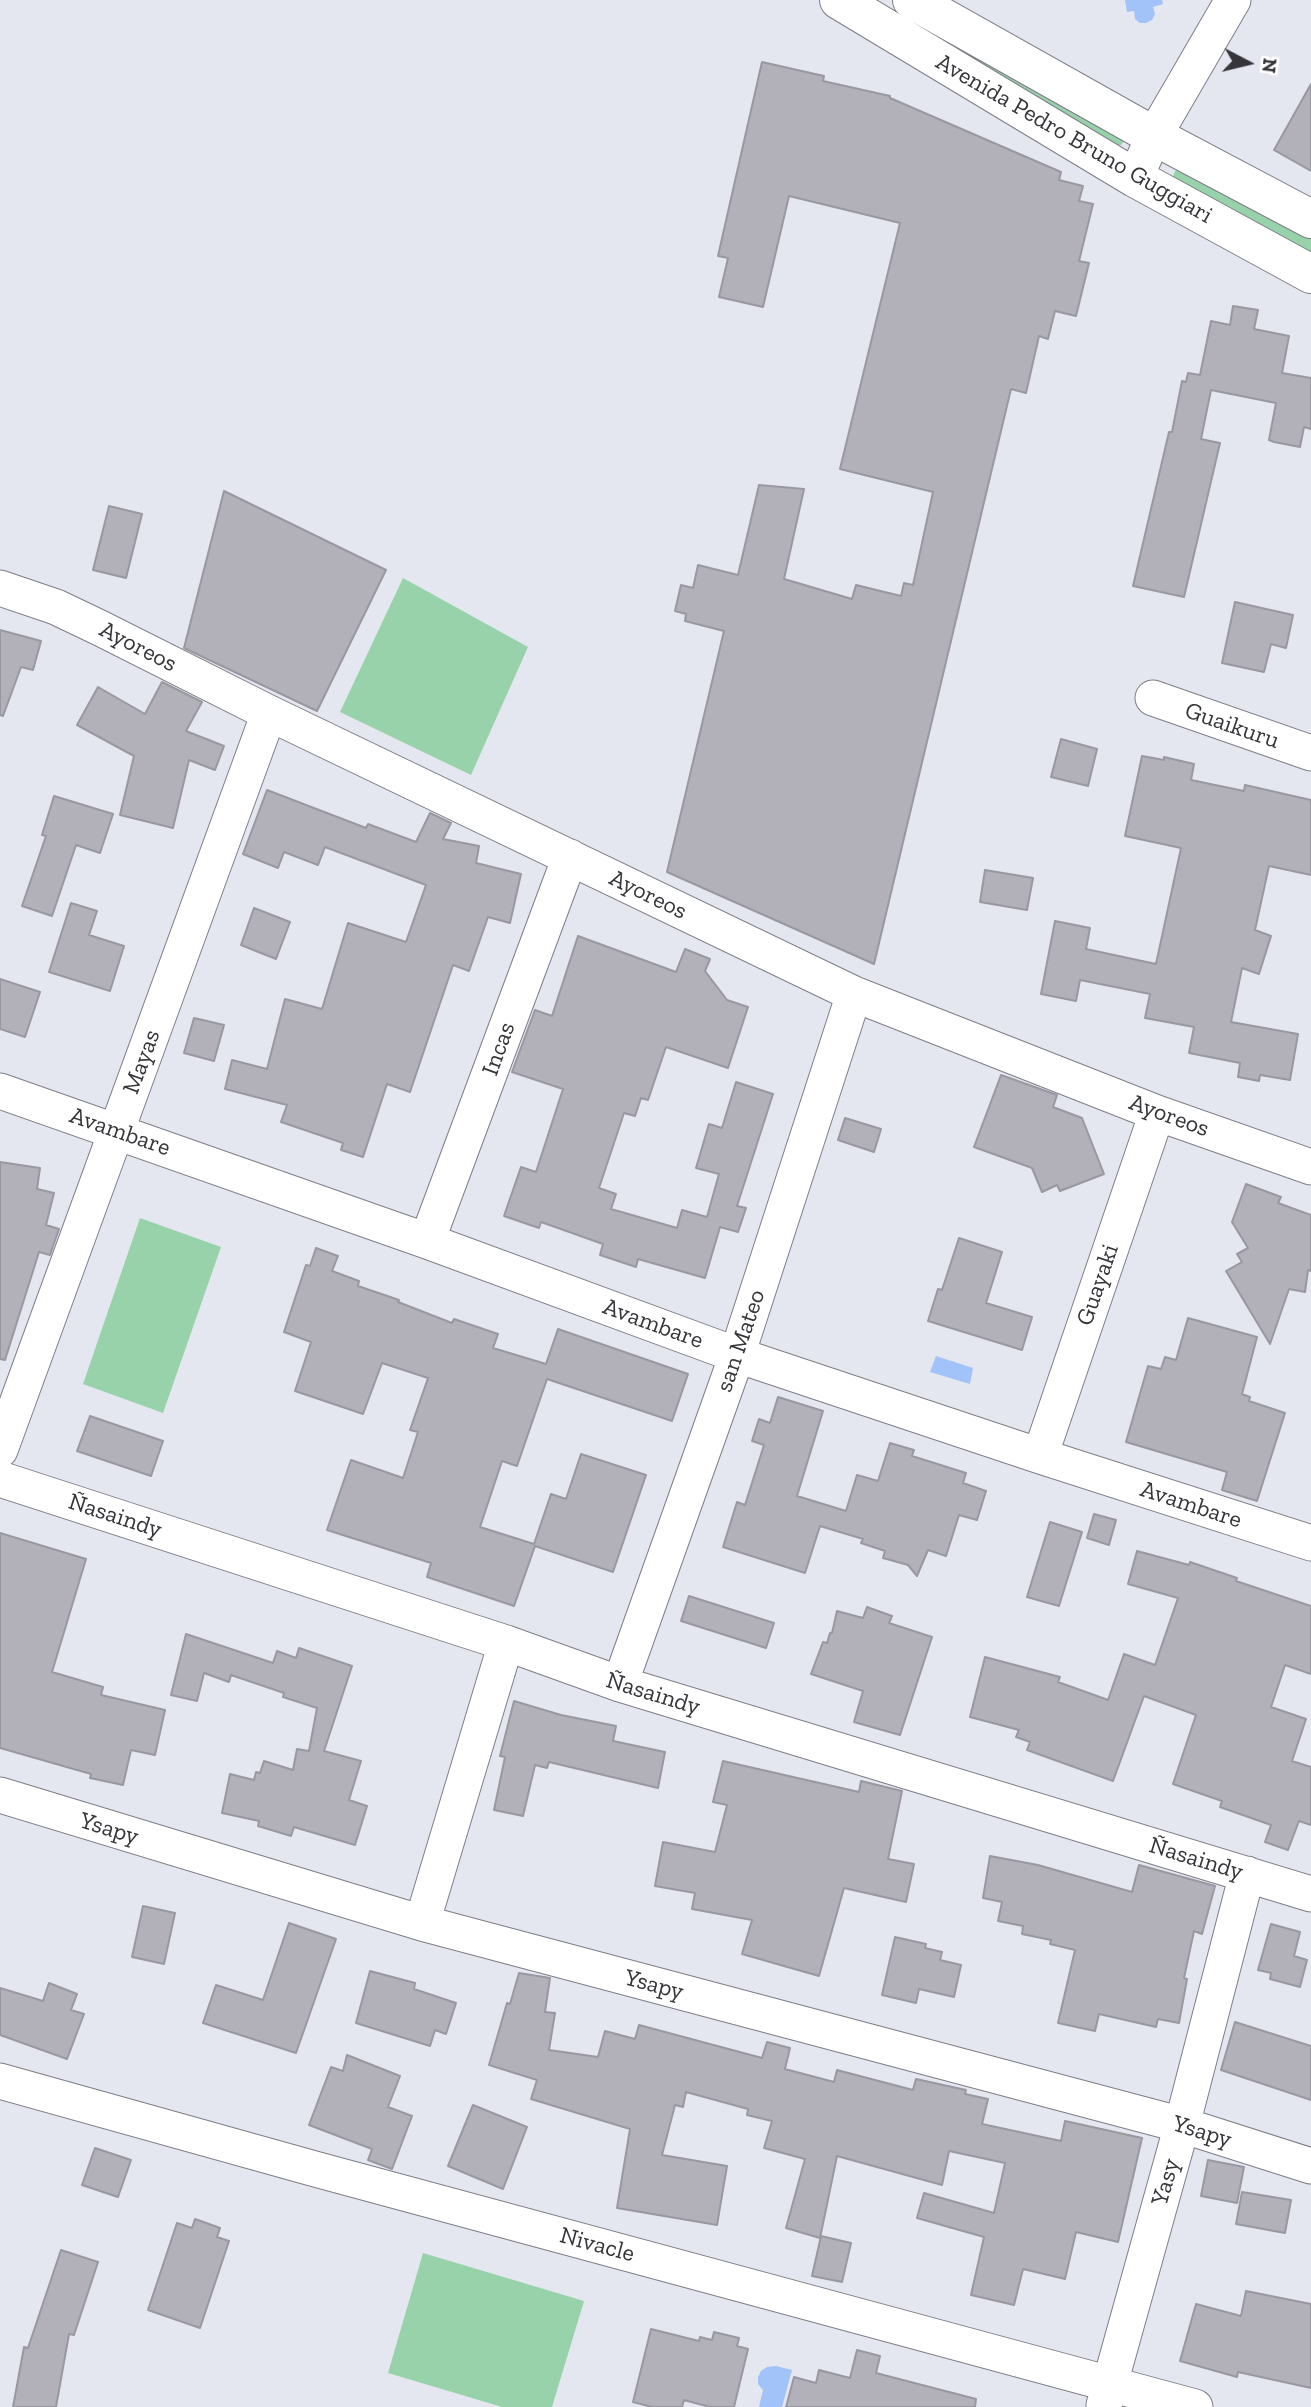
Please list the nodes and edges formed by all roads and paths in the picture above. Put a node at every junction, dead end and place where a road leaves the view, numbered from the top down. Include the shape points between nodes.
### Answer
1 (839, 0) edge
2 (912, 0) edge
3 (1233, 0) edge
4 (1154, 136) junction
5 (1135, 178) junction
6 (1311, 219) edge
7 (1311, 274) edge
8 (0, 588) edge
9 (1153, 698) dead end
10 (269, 713) junction
11 (1311, 753) edge
12 (570, 857) junction
13 (854, 994) junction
14 (0, 1091) edge
15 (1157, 1113) junction
16 (117, 1131) junction
17 (1311, 1167) edge
18 (427, 1241) junction
19 (737, 1355) junction
20 (0, 1450) edge
21 (1040, 1456) junction
22 (0, 1479) edge
23 (1311, 1543) edge
24 (506, 1643) junction
25 (620, 1684) junction
26 (0, 1795) edge
27 (1247, 1874) junction
28 (1311, 1894) edge
29 (422, 1923) junction
30 (0, 2081) edge
31 (1182, 2125) junction
32 (1311, 2166) edge
33 (1106, 2396) edge
34 (1195, 2407) edge

1 - 5 main road, Avenida Pedro Bruno Guggiari
2 - 4 main road, Avenida Pedro Bruno Guggiari
3 - 4 street
4 - 5 street
4 - 6 main road, Avenida Pedro Bruno Guggiari
5 - 7 main road, Avenida Pedro Bruno Guggiari
8 - 10 street, Ayoreos via 57,607
9 - 11 street, Guaikuru
10 - 12 street, Ayoreos
10 - 16 street, Mayas
12 - 13 street, Ayoreos
12 - 18 street, Incas
13 - 15 street, Ayoreos
13 - 19 street, san Mateo
14 - 16 street, Avambare
15 - 17 street, Ayoreos
15 - 21 street, Guayaki
16 - 18 street, Avambare
16 - 20 street, Mayas
18 - 19 street, Avambare
19 - 21 street, Avambare
19 - 25 street, san Mateo
21 - 23 street, Avambare
22 - 24 street, Ñasaindy
24 - 25 street, Ñasaindy
24 - 29 street
25 - 27 street, Ñasaindy
26 - 29 street, Ysapy
27 - 28 street, Ñasaindy
27 - 31 street, Yasy
29 - 31 street, Ysapy
30 - 33 street, Nivacle
31 - 32 street, Ysapy
31 - 33 street, Yasy
33 - 34 street, Nivacle

